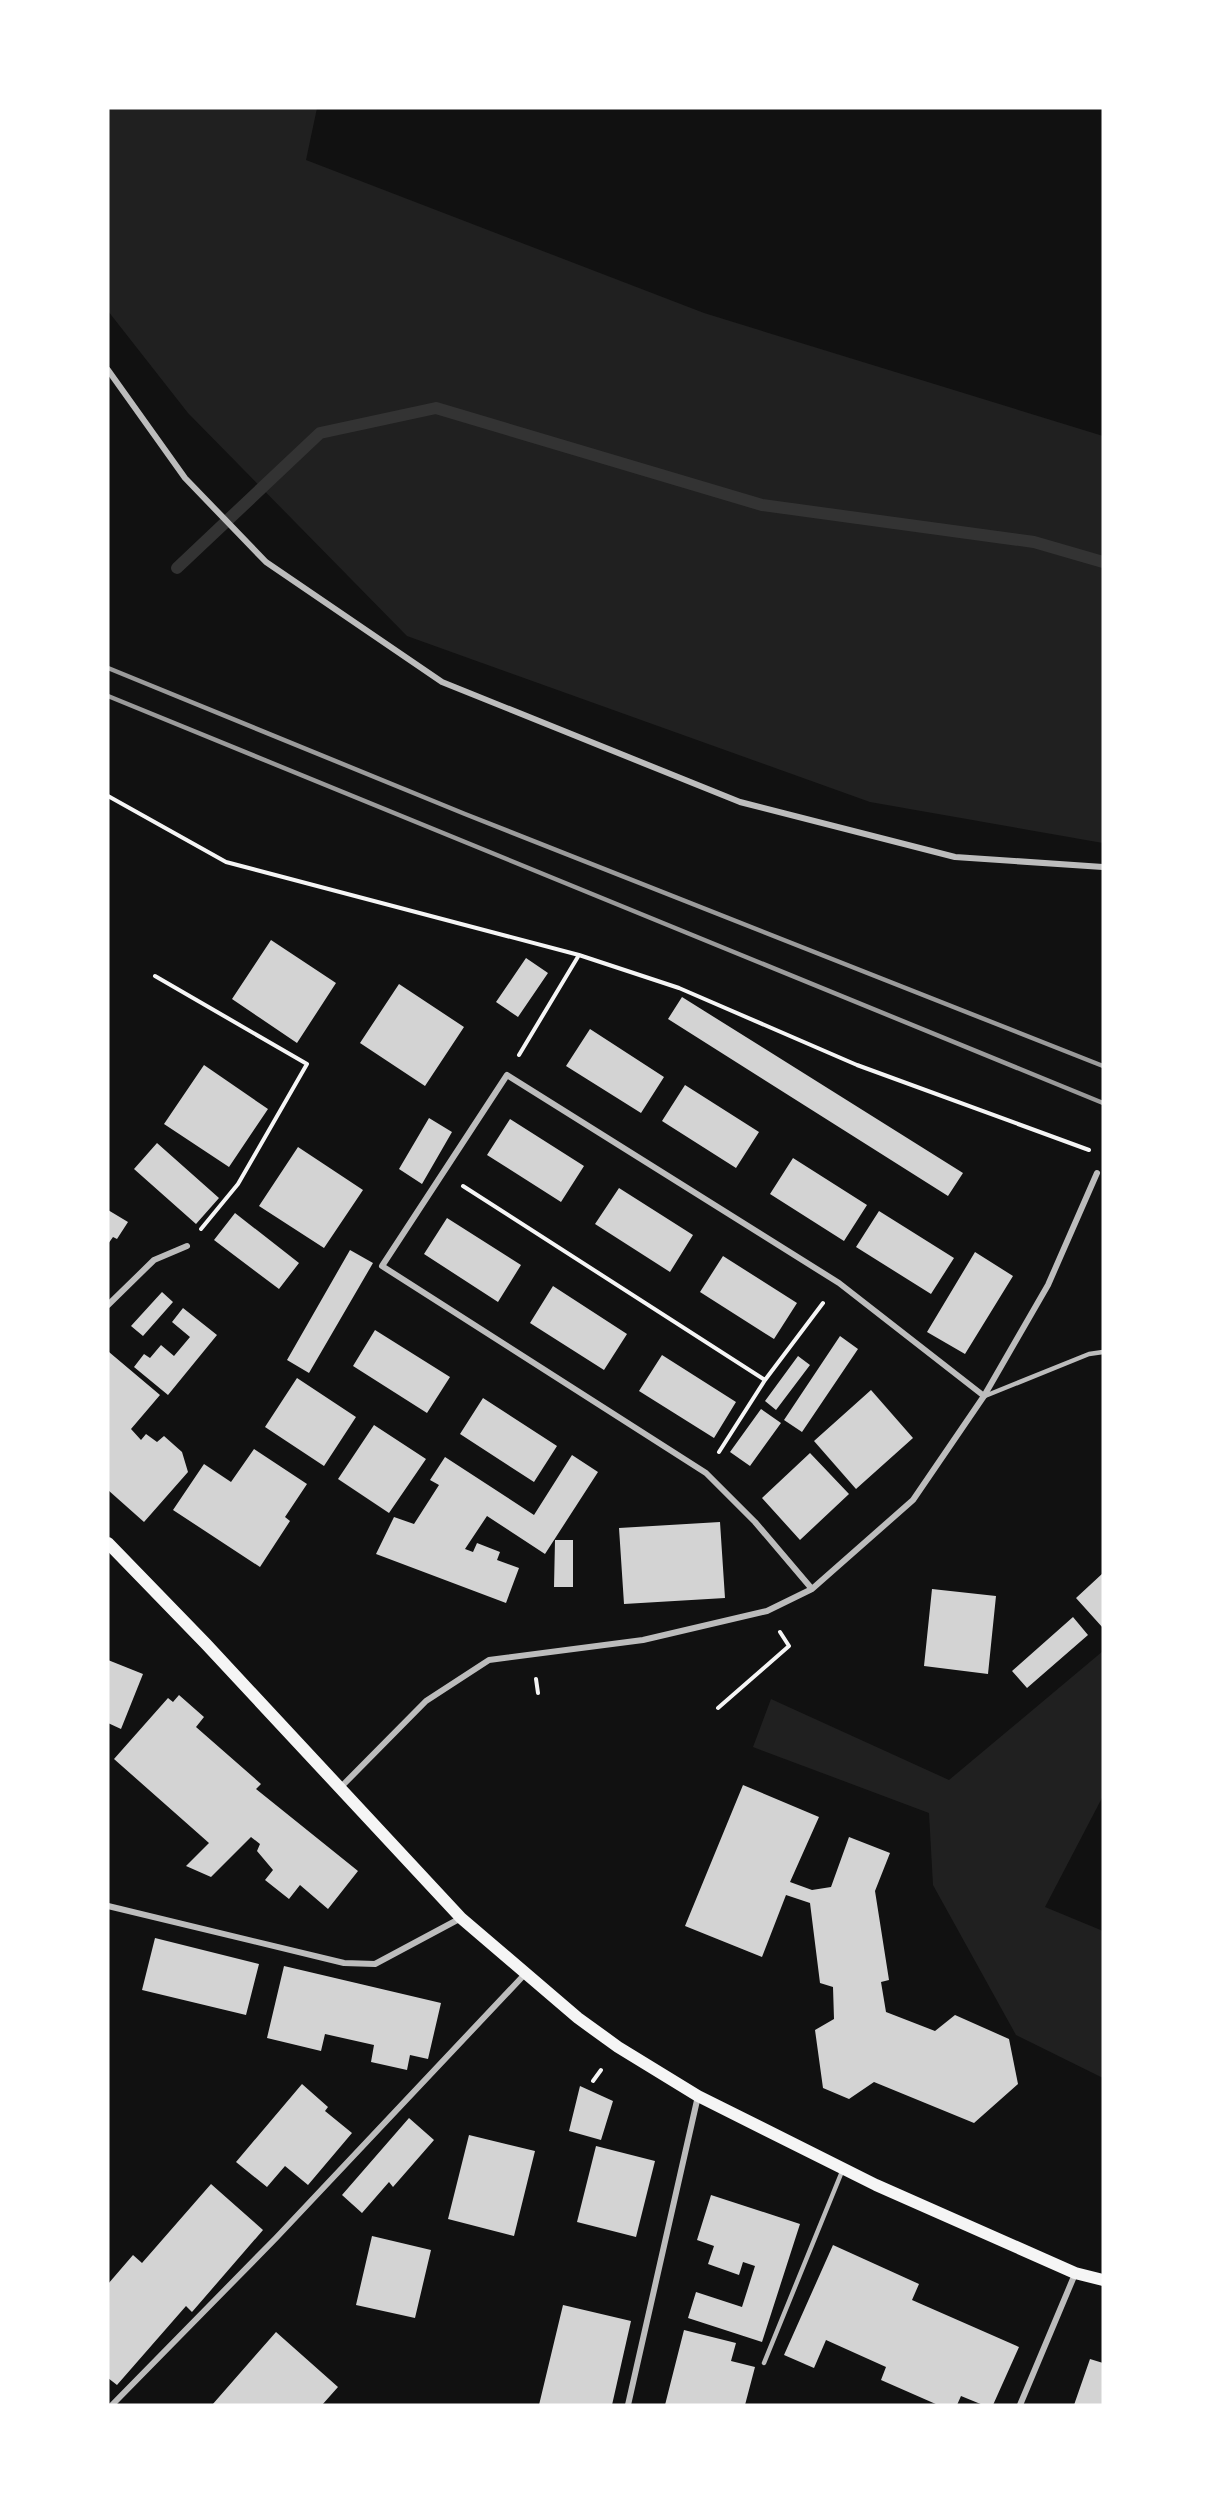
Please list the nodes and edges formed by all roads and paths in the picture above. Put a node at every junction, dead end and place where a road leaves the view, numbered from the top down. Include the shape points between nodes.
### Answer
1 (109, 374) edge
2 (108, 796) edge
3 (1103, 867) edge
4 (579, 956) junction
5 (155, 976) dead end
6 (507, 1075) junction
7 (1093, 1151) dead end
8 (444, 1173) junction
9 (1097, 1173) dead end
10 (188, 1246) joint
11 (839, 1283) junction
12 (108, 1305) edge
13 (1103, 1352) edge
14 (765, 1380) junction
15 (984, 1396) junction
16 (706, 1473) junction
17 (108, 1544) edge
18 (812, 1588) junction
19 (767, 1611) junction
20 (718, 1708) dead end
21 (339, 1789) junction
22 (108, 1906) edge
23 (461, 1918) junction
24 (525, 1974) junction
25 (698, 2096) junction
26 (843, 2169) junction
27 (1075, 2273) junction
28 (1103, 2280) edge
29 (764, 2363) dead end
30 (112, 2405) edge
31 (628, 2405) edge
32 (1020, 2405) edge

1 - 3 street via 184,478 266,562 442,682 740,802 955,857
2 - 4 path via 226,862
4 - 6 path
4 - 7 path via 679,988 857,1065
5 - 10 path via 307,1064 238,1184
6 - 8 street
6 - 11 street
8 - 14 path
8 - 16 street via 382,1266
9 - 15 street via 1048,1285
10 - 12 street via 154,1260
11 - 14 path
11 - 15 street
13 - 15 lane
14 - 16 path
15 - 18 street via 913,1500
16 - 18 street
17 - 21 main road
18 - 19 street
19 - 20 path via 789,1646
19 - 21 street via 643,1640 489,1660 426,1701
21 - 23 main road
22 - 23 street via 344,1963 375,1964
23 - 24 main road
24 - 25 main road via 618,2047
24 - 30 street
25 - 26 main road
25 - 31 street
26 - 27 main road
26 - 29 lane
27 - 28 main road
27 - 32 street

